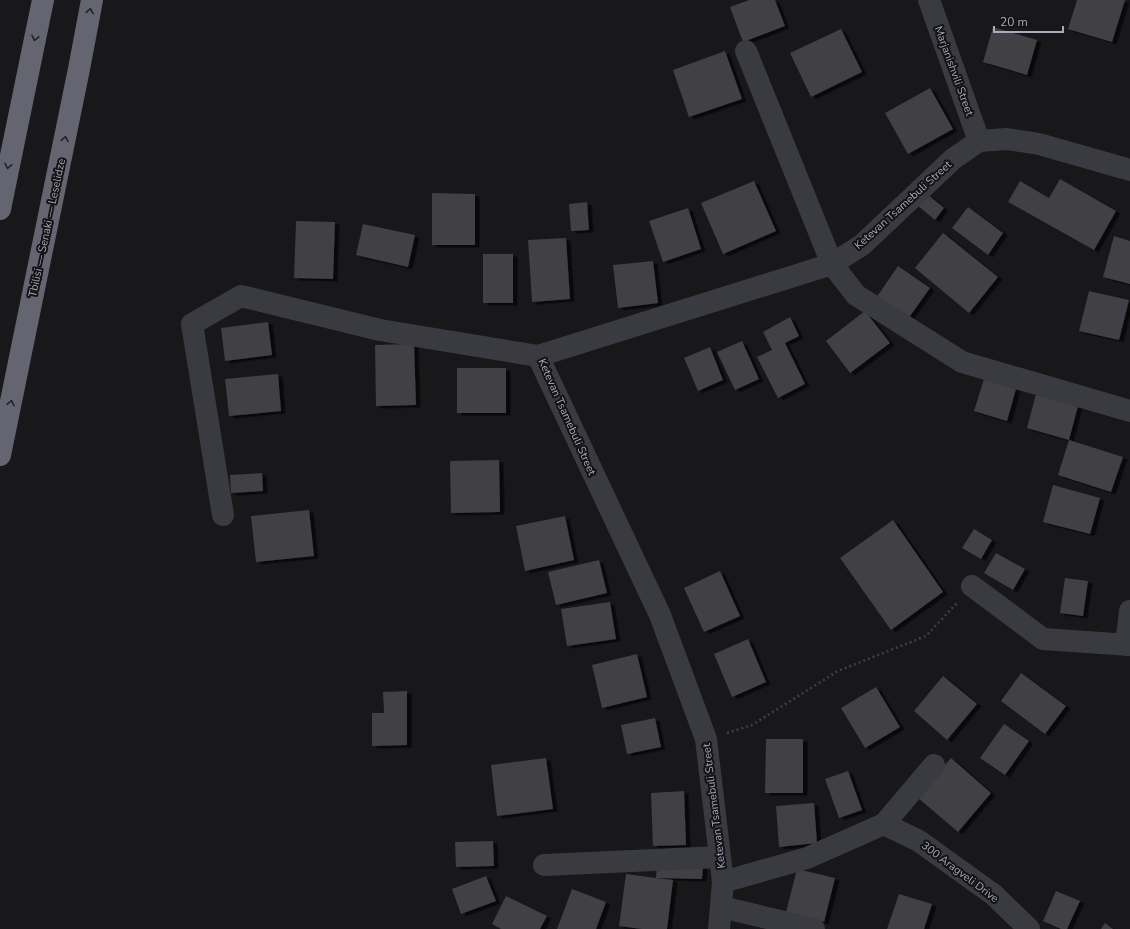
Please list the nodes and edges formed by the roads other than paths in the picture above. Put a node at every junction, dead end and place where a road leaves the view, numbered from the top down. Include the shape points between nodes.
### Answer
1 (43, 0) edge
2 (92, 0) edge
3 (929, 0) edge
4 (746, 51) dead end
5 (979, 141) junction
6 (1130, 170) edge
7 (0, 208) edge
8 (832, 264) junction
9 (538, 356) junction
10 (1130, 411) edge
11 (0, 455) edge
12 (223, 515) dead end
13 (972, 586) road end
14 (1130, 611) edge
15 (1128, 645) edge
16 (934, 765) dead end
17 (884, 824) junction
18 (720, 857) junction
19 (544, 865) dead end
20 (723, 882) junction
21 (721, 907) junction
22 (719, 929) edge
23 (814, 929) edge
24 (1029, 929) edge

1 -> 7 highway
11 -> 2 highway, Tbilisi — Senaki — Leselidze
3 - 5 street, Marjanishvili Street
4 - 8 street
5 - 6 street via 1007,139 1039,144
5 - 8 street, Ketevan Tsamebuli Street via 953,159 862,245
8 - 9 street, Ketevan Tsamebuli Street
8 - 10 street via 856,295 962,362
9 - 12 street via 380,330 241,296 192,324
9 - 18 street, Ketevan Tsamebuli Street via 660,615 706,739
13 - 15 street via 1043,639
14 - 15 street
16 - 17 street
17 - 20 street via 807,858
17 - 24 street, 300 Aragveli Drive via 919,841 994,895
18 - 19 street
18 - 20 street, Ketevan Tsamebuli Street
20 - 21 street, Ketevan Tsamebuli Street
21 - 22 street, Ketevan Tsamebuli Street
21 - 23 street

